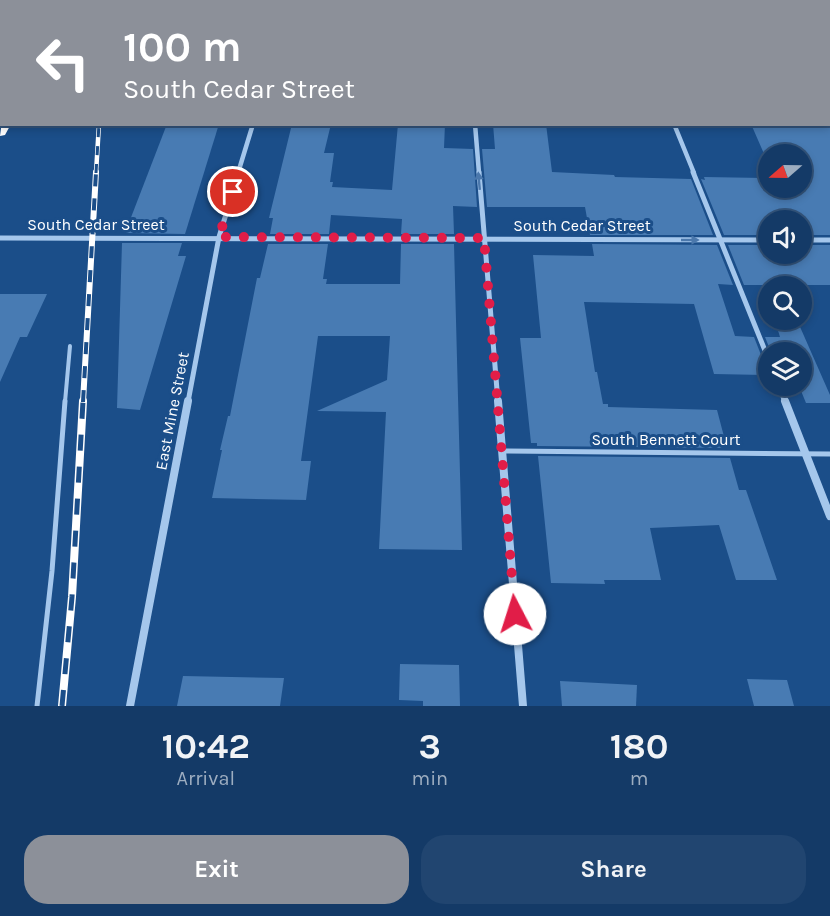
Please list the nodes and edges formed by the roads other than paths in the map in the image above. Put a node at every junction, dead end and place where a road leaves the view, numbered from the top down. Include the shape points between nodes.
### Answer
1 (252, 126) edge
2 (475, 126) edge
3 (675, 126) edge
4 (219, 237) junction
5 (0, 238) edge
6 (484, 238) junction
7 (722, 240) junction
8 (758, 240) edge
9 (812, 240) edge
10 (830, 240) edge
11 (762, 342) edge
12 (69, 346) dead end
13 (783, 396) edge
14 (502, 452) junction
15 (806, 453) junction
16 (830, 454) edge
17 (830, 516) edge
18 (37, 706) edge
19 (130, 706) edge
20 (523, 706) edge

1 - 4 street, East Mine Street
6 -> 2 street
3 - 7 street
4 - 5 street, South Cedar Street
4 - 6 street, South Cedar Street
4 - 19 street, East Mine Street
6 -> 7 street, South Cedar Street
6 - 14 street
7 - 8 street, South Cedar Street
7 - 11 street
9 - 10 street
12 - 18 lane via 49,622
13 - 15 street
14 - 15 lane, South Bennett Court
14 - 20 street
15 - 16 lane, South Bennett Court
15 - 17 street

